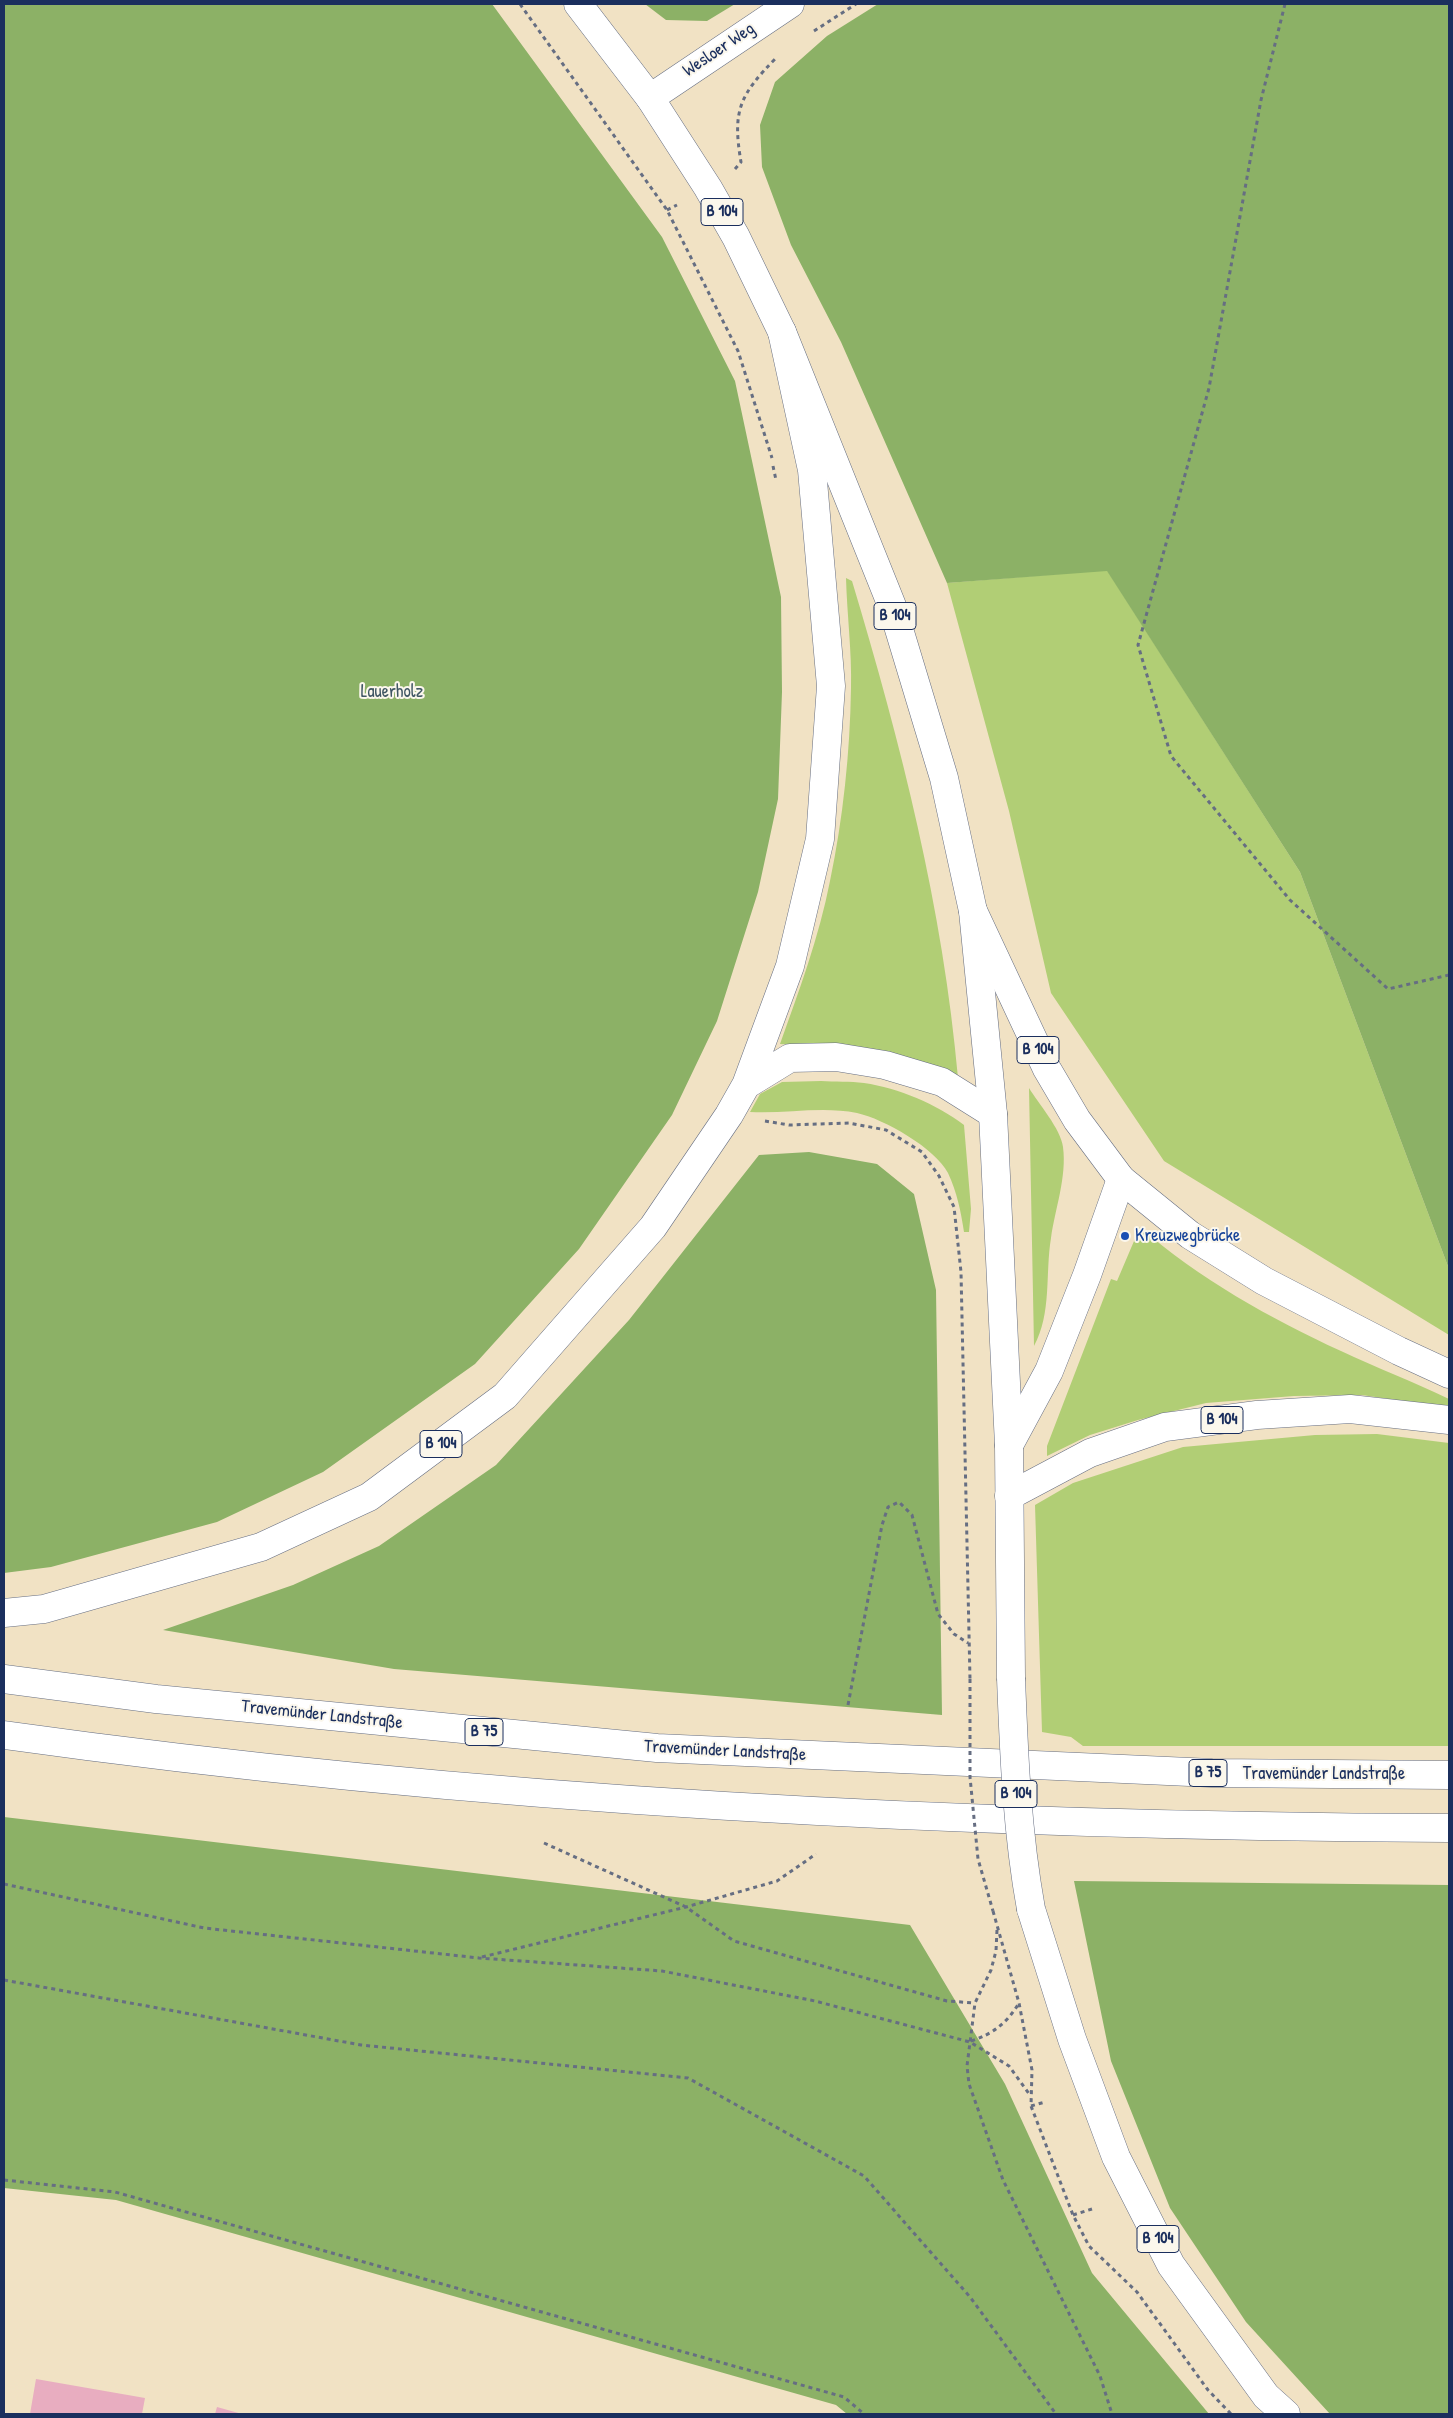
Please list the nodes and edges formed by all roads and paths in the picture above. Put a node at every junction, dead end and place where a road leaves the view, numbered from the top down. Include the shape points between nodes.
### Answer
1 (520, 4) edge
2 (578, 4) edge
3 (790, 4) edge
4 (856, 4) edge
5 (1285, 4) edge
6 (809, 34) dead end
7 (779, 55) dead end
8 (650, 98) junction
9 (730, 176) dead end
10 (782, 332) junction
11 (777, 484) dead end
12 (973, 911) junction
13 (1449, 975) edge
14 (746, 1085) junction
15 (993, 1114) junction
16 (729, 1115) junction
17 (1121, 1179) junction
18 (1449, 1374) edge
19 (1449, 1420) edge
20 (1010, 1445) junction
21 (1009, 1496) junction
22 (4, 1613) edge
23 (968, 1644) junction
24 (4, 1679) edge
25 (848, 1705) dead end
26 (4, 1735) edge
27 (1449, 1775) edge
28 (1449, 1828) edge
29 (544, 1843) dead end
30 (816, 1854) dead end
31 (4, 1884) edge
32 (686, 1906) junction
33 (997, 1926) junction
34 (479, 1958) junction
35 (4, 1980) edge
36 (975, 2003) junction
37 (1019, 2003) junction
38 (970, 2042) junction
39 (1030, 2095) junction
40 (1045, 2102) dead end
41 (1031, 2106) junction
42 (4, 2180) edge
43 (1092, 2209) dead end
44 (1073, 2215) junction
45 (864, 2414) edge
46 (1056, 2414) edge
47 (1112, 2414) edge
48 (1232, 2414) edge
49 (1286, 2414) edge

1 - 11 path via 667,210 738,352 772,457
2 - 8 main road, B 104
3 - 8 main road, Wesloer Weg
4 - 6 path
5 - 13 path via 1261,100 1209,388 1138,644 1171,756 1290,900 1388,989
7 - 9 path via 756,78 740,105 736,138 741,162
8 - 10 main road, B 104 via 736,237
10 - 12 main road, B 104 via 892,606 944,778
10 - 14 main road, B 104 via 812,470 831,686 820,838 790,966
12 - 15 main road, B 104
12 - 17 main road, B 104 via 1047,1069 1077,1120
14 - 15 main road, B 104 via 790,1058 836,1058 885,1065 942,1082
14 - 16 main road, B 104
15 - 20 main road, B 104
16 - 22 main road, B 104 via 653,1227 505,1396 369,1496 261,1547 44,1609
16 - 23 path via 789,1125 849,1123 886,1130 922,1152 940,1176 954,1207 961,1272
17 - 18 main road, B 104 via 1190,1235 1264,1280
17 - 20 main road via 1049,1371
19 - 21 main road, B 104 via 1350,1409 1257,1415 1165,1427 1090,1453
20 - 21 main road, B 104
21 - 49 main road, B 104, bridge via 1016,1786 1022,1859 1032,1909 1072,2039 1116,2157 1171,2265 1266,2396
23 - 25 path via 954,1634 938,1614 912,1515 899,1502 888,1507
23 - 33 path, bridge via 971,1786 978,1859
24 - 27 main road, Travemünder Landstraße / B 75 via 156,1699 657,1748 1212,1773
26 - 28 main road via 296,1770 705,1805 969,1819
29 - 32 path
30 - 32 path via 777,1881
31 - 34 path via 204,1928
32 - 34 path
32 - 36 path via 734,1941 947,2001
33 - 36 path via 991,1970
33 - 37 path
34 - 38 path via 662,1971 815,2001
35 - 46 path via 361,2045 688,2078 864,2176 970,2297
36 - 38 path
37 - 38 path via 1002,2025
37 - 39 path via 1032,2070
38 - 39 path via 1008,2066
38 - 47 path via 969,2084 1003,2180 1100,2376
39 - 41 path
40 - 41 path
41 - 44 path
42 - 45 path via 116,2192 844,2397
43 - 44 path
44 - 48 path via 1089,2246 1137,2292 1208,2390

